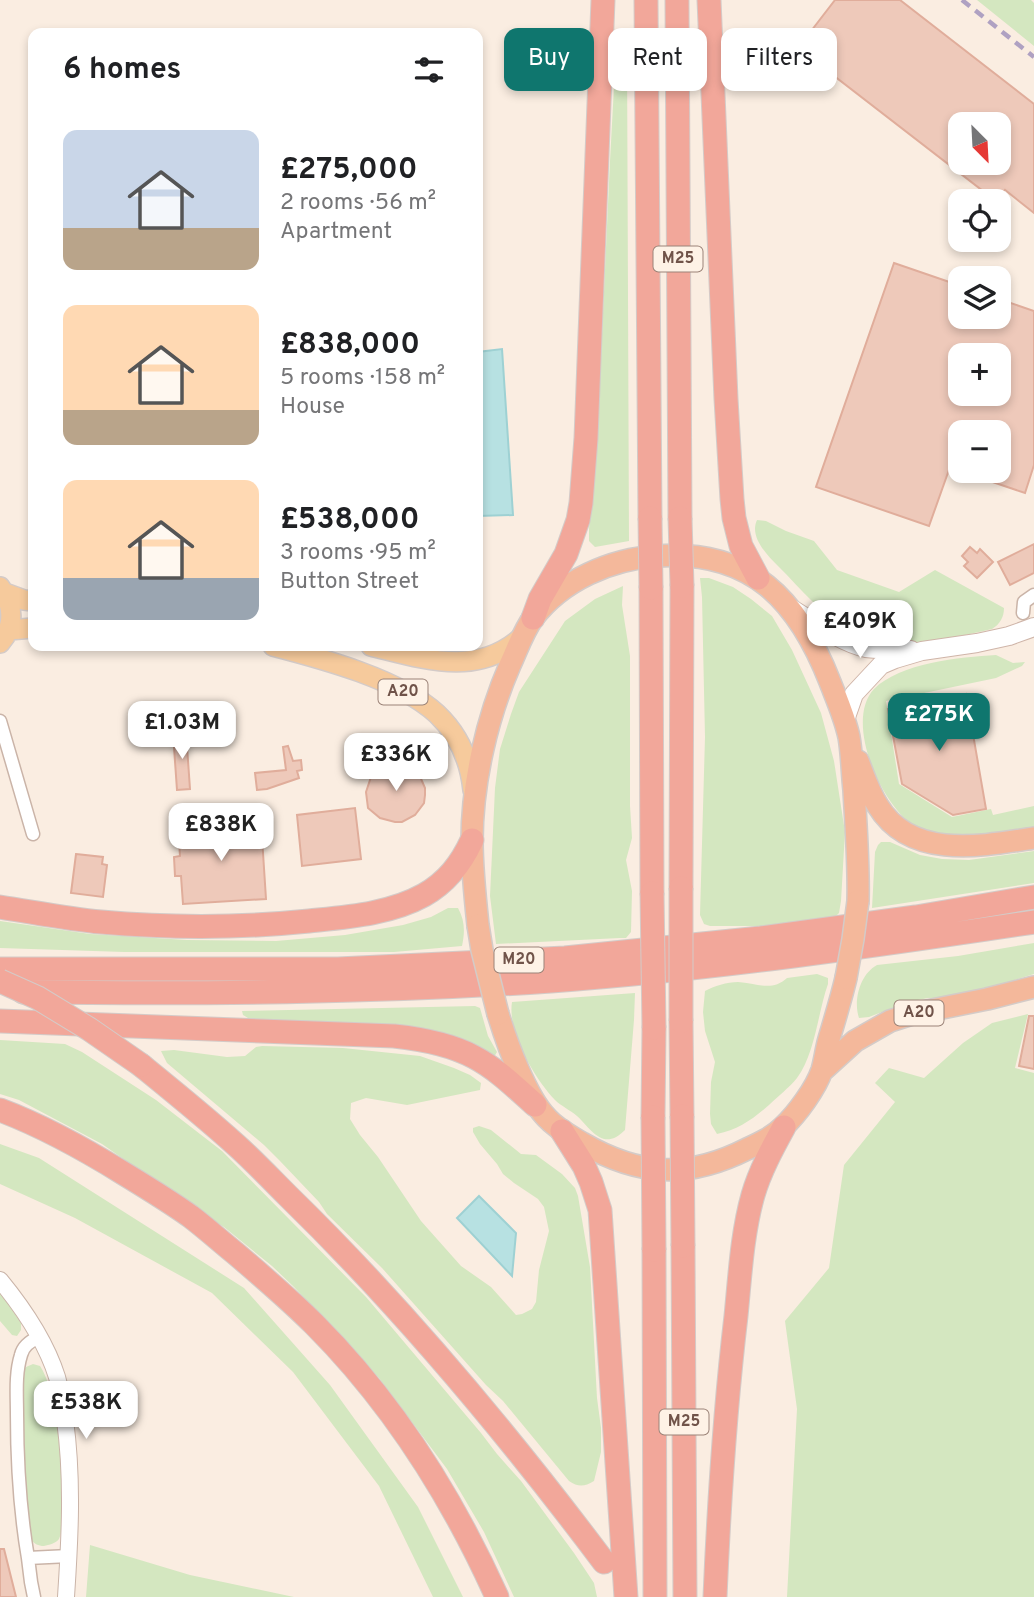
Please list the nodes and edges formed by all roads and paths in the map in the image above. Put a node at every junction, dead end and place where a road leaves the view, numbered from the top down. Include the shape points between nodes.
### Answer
1 (603, 0) edge
2 (646, 0) edge
3 (677, 0) edge
4 (709, 0) edge
5 (758, 578) junction
6 (3, 590) edge
7 (1034, 595) edge
8 (28, 600) edge
9 (789, 608) junction
10 (1029, 620) edge
11 (528, 627) junction
12 (28, 629) edge
13 (4, 636) edge
14 (289, 651) edge
15 (394, 651) edge
16 (922, 651) junction
17 (0, 721) edge
18 (847, 730) junction
19 (475, 802) junction
20 (33, 834) dead end
21 (1034, 838) edge
22 (472, 840) junction
23 (1034, 897) edge
24 (0, 907) edge
25 (1034, 922) edge
26 (0, 969) edge
27 (0, 981) edge
28 (1034, 986) edge
29 (0, 992) edge
30 (0, 1021) edge
31 (822, 1071) junction
32 (536, 1105) junction
33 (0, 1110) edge
34 (784, 1127) junction
35 (562, 1131) junction
36 (0, 1280) edge
37 (39, 1337) junction
38 (69, 1556) junction
39 (28, 1558) junction
40 (604, 1562) dead end
41 (34, 1597) edge
42 (65, 1597) edge
43 (497, 1597) edge
44 (626, 1597) edge
45 (654, 1597) edge
46 (685, 1597) edge
47 (715, 1597) edge

1 - 11 highway via 581,503 566,554
2 - 45 highway, M25, bridge
3 - 46 highway, M25, bridge
4 - 5 highway, M25 via 732,499 741,546
5 - 9 highway
5 - 11 highway via 729,563 702,558 668,555 626,560 586,575 556,595
6 - 8 main road
6 - 13 main road via 11,611
7 - 10 street via 1024,602
9 - 16 main road via 855,645
9 - 18 highway via 823,665
10 - 16 main road via 1009,636
11 - 15 main road, A20 via 500,653 464,662
11 - 19 highway via 496,699
12 - 13 main road
14 - 19 main road, A20 via 368,675 429,707 461,746
16 - 18 main road via 881,666 854,694
17 - 20 street
18 - 21 highway via 878,807 912,836 960,847
18 - 31 highway, bridge via 858,901 846,978
19 - 22 highway
22 - 24 highway via 456,869 421,897 334,919 175,927 98,922
22 - 32 highway, bridge via 482,950 510,1049
23 - 26 highway, M20 via 761,938 565,958 338,969
25 - 29 highway, M20 via 733,964 552,981 327,992
27 - 40 highway, bridge via 38,998 141,1065 237,1146 391,1301 504,1432
28 - 31 highway, A20 via 891,1021 855,1041
30 - 32 highway via 413,1038 476,1058
31 - 34 highway
32 - 35 highway
33 - 43 highway via 100,1159 191,1217 315,1325 376,1395 427,1467
34 - 35 highway via 736,1155 675,1171 618,1161
34 - 47 highway, M25 via 762,1170 747,1223 733,1337
35 - 44 highway via 592,1182 600,1210
36 - 37 street
37 - 38 street via 57,1377 66,1432 71,1478
37 - 39 street via 21,1353 17,1386
38 - 39 street
38 - 42 street
39 - 41 street

